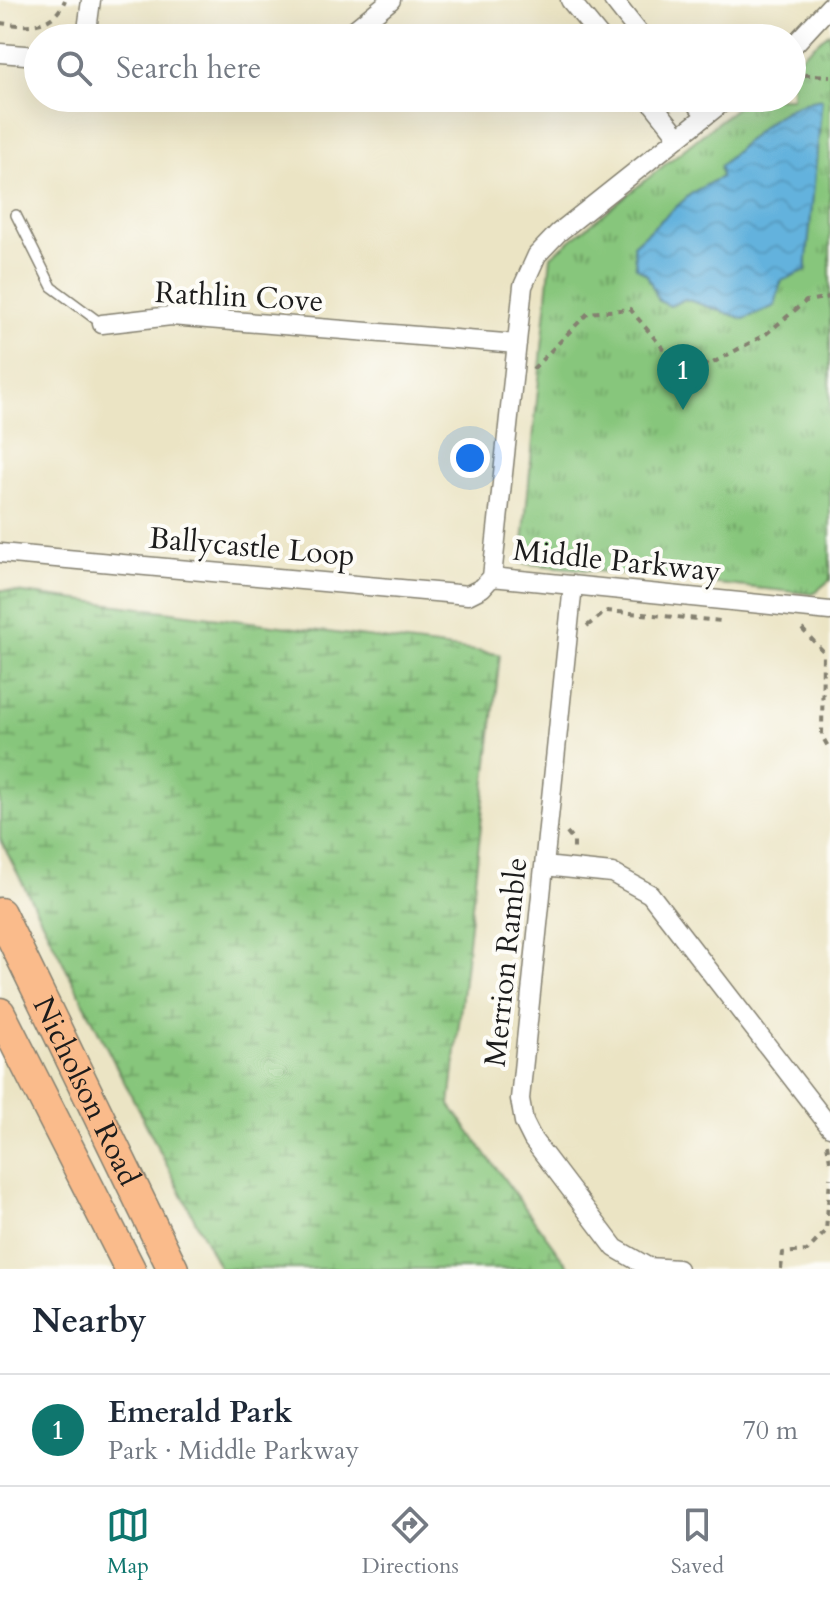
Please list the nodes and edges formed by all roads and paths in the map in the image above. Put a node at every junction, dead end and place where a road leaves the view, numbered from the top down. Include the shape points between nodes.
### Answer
1 (65, 0) edge
2 (91, 0) edge
3 (391, 0) edge
4 (570, 0) edge
5 (613, 0) edge
6 (830, 6) edge
7 (0, 23) edge
8 (42, 24) edge
9 (88, 24) edge
10 (361, 24) edge
11 (590, 24) edge
12 (632, 24) edge
13 (24, 26) edge
14 (806, 32) edge
15 (0, 53) edge
16 (24, 55) edge
17 (806, 75) edge
18 (830, 76) edge
19 (659, 112) edge
20 (704, 112) edge
21 (710, 112) edge
22 (706, 115) junction
23 (679, 137) junction
24 (16, 215) dead end
25 (830, 297) edge
26 (102, 324) joint
27 (517, 344) junction
28 (527, 368) dead end
29 (0, 553) edge
30 (492, 577) junction
31 (573, 585) junction
32 (830, 611) edge
33 (732, 622) dead end
34 (585, 628) dead end
35 (795, 628) dead end
36 (830, 750) edge
37 (544, 866) junction
38 (0, 913) edge
39 (0, 1013) edge
40 (830, 1127) edge
41 (830, 1178) edge
42 (130, 1269) edge
43 (173, 1269) edge
44 (678, 1269) edge
45 (781, 1269) edge

1 - 8 path via 59,14
2 - 9 street
3 - 10 street
4 - 11 street
5 - 12 street
6 - 14 street
7 - 13 path
15 - 16 street
17 - 18 path
19 - 23 street
20 - 22 street
21 - 22 street, Middle Parkway
22 - 23 street, Middle Parkway
23 - 27 street, Middle Parkway via 537,255 523,286
24 - 26 lane, Rathlin Cove via 52,287
25 - 28 path via 806,301 766,334 709,365 671,358 630,309 588,313 536,369
26 - 27 street, Rathlin Cove via 171,316
27 - 30 street, Middle Parkway
29 - 30 street, Ballycastle Loop via 468,595
30 - 31 street, Middle Parkway
31 - 32 street, Middle Parkway
31 - 37 street, Merrion Ramble
33 - 34 path via 607,611
35 - 36 path via 803,629 823,651 822,736
37 - 40 street via 612,873 650,894
37 - 44 street, Merrion Ramble via 520,1099 524,1122 615,1248 648,1267
38 - 43 main road, Nicholson Road
39 - 42 main road, Nicholson Road
41 - 45 path via 826,1231 807,1251 783,1253

